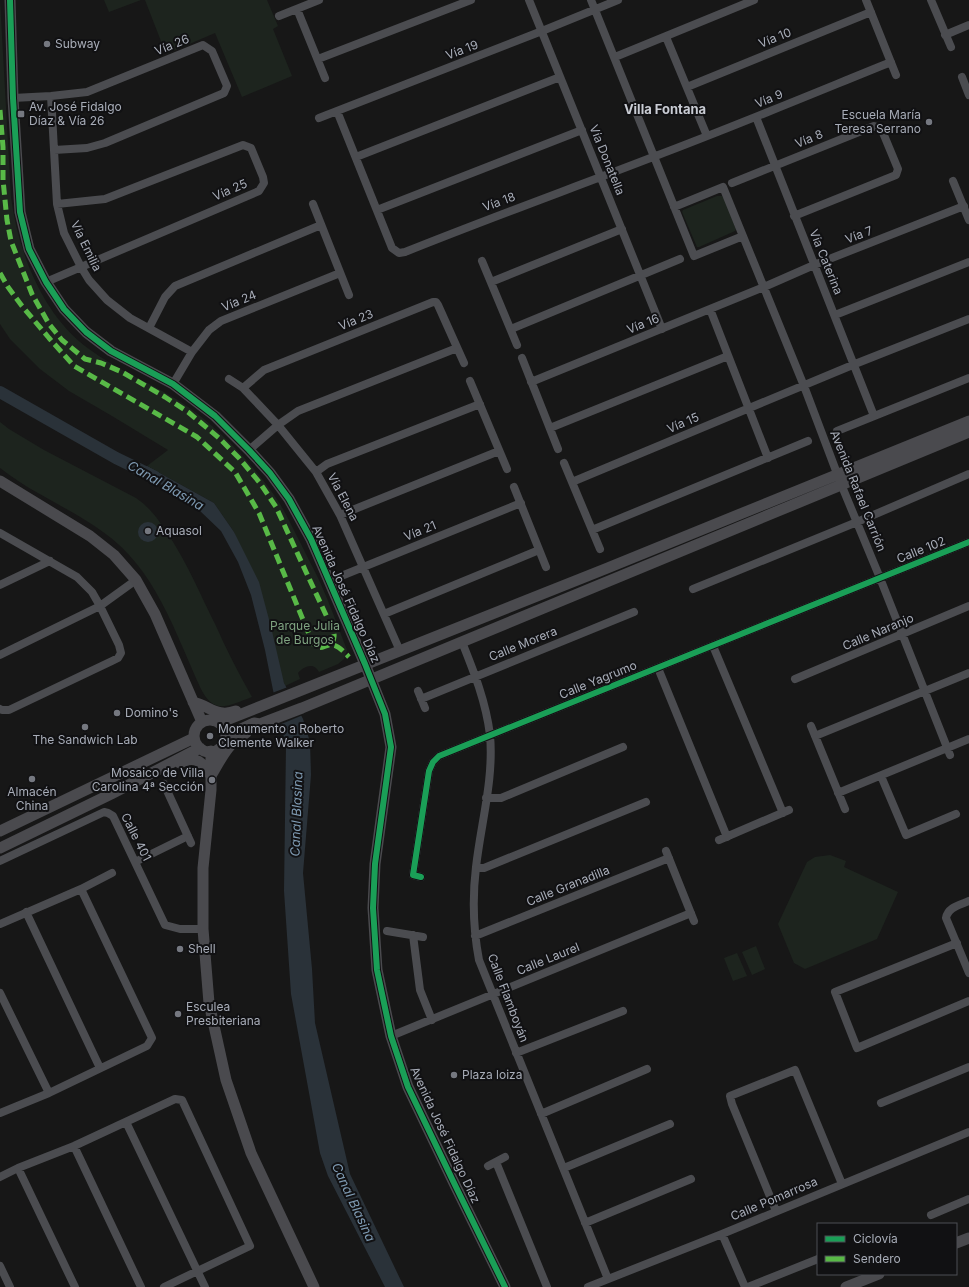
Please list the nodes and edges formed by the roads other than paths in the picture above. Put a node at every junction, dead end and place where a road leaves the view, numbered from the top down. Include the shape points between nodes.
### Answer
1 (10, 0) edge
2 (319, 0) edge
3 (471, 0) edge
4 (530, 0) edge
5 (591, 0) edge
6 (618, 0) edge
7 (754, 0) edge
8 (866, 0) edge
9 (931, 0) edge
10 (297, 9) junction
11 (595, 10) junction
12 (871, 12) junction
13 (279, 16) dead end
14 (969, 25) edge
15 (542, 31) junction
16 (945, 35) junction
17 (666, 37) junction
18 (951, 47) dead end
19 (615, 57) junction
20 (318, 59) junction
21 (891, 62) junction
22 (896, 75) dead end
23 (560, 77) junction
24 (962, 77) dead end
25 (325, 78) dead end
26 (967, 84) edge
27 (687, 87) junction
28 (969, 95) edge
29 (51, 96) junction
30 (13, 98) junction
31 (337, 111) junction
32 (756, 117) junction
33 (319, 118) dead end
34 (582, 130) junction
35 (707, 136) junction
36 (54, 150) junction
37 (356, 157) junction
38 (655, 157) junction
39 (775, 166) junction
40 (600, 178) junction
41 (953, 181) dead end
42 (732, 183) dead end
43 (57, 204) junction
44 (313, 204) dead end
45 (964, 206) junction
46 (674, 207) junction
47 (377, 210) junction
48 (794, 216) junction
49 (969, 220) edge
50 (321, 226) junction
51 (622, 229) junction
52 (743, 236) junction
53 (680, 259) dead end
54 (482, 261) dead end
55 (969, 262) edge
56 (814, 265) junction
57 (81, 267) junction
58 (340, 273) junction
59 (641, 276) junction
60 (46, 282) junction
61 (491, 282) junction
62 (764, 287) junction
63 (349, 295) dead end
64 (710, 309) junction
65 (835, 315) junction
66 (969, 319) edge
67 (149, 328) junction
68 (511, 329) junction
69 (662, 329) junction
70 (517, 345) dead end
71 (457, 348) junction
72 (192, 352) junction
73 (728, 356) junction
74 (522, 358) dead end
75 (464, 363) dead end
76 (855, 364) junction
77 (229, 378) dead end
78 (969, 378) edge
79 (470, 381) dead end
80 (531, 382) junction
81 (173, 384) junction
82 (804, 386) junction
83 (243, 388) junction
84 (480, 404) junction
85 (749, 408) junction
86 (874, 416) junction
87 (969, 421) edge
88 (278, 425) junction
89 (550, 428) junction
90 (837, 431) dead end
91 (969, 432) edge
92 (808, 441) dead end
93 (558, 449) dead end
94 (249, 450) junction
95 (499, 451) junction
96 (768, 458) junction
97 (564, 463) dead end
98 (507, 469) dead end
99 (316, 472) junction
100 (969, 474) edge
101 (839, 479) junction
102 (0, 481) edge
103 (572, 482) junction
104 (514, 488) dead end
105 (520, 503) junction
106 (340, 515) junction
107 (857, 522) junction
108 (592, 530) junction
109 (0, 533) edge
110 (969, 542) edge
111 (600, 549) dead end
112 (539, 550) junction
113 (50, 561) junction
114 (364, 567) junction
115 (546, 567) dead end
116 (880, 578) junction
117 (136, 580) junction
118 (330, 581) junction
119 (0, 585) edge
120 (693, 589) dead end
121 (100, 606) junction
122 (969, 606) edge
123 (634, 612) dead end
124 (384, 614) junction
125 (903, 634) junction
126 (462, 642) junction
127 (713, 646) junction
128 (400, 651) junction
129 (0, 655) edge
130 (365, 664) junction
131 (658, 668) junction
132 (969, 673) edge
133 (476, 676) junction
134 (371, 679) junction
135 (796, 679) dead end
136 (418, 691) dead end
137 (925, 691) junction
138 (421, 699) junction
139 (194, 702) junction
140 (261, 704) junction
141 (425, 708) dead end
142 (0, 709) edge
143 (202, 722) junction
144 (264, 722) junction
145 (219, 723) junction
146 (811, 726) dead end
147 (490, 735) junction
148 (226, 736) junction
149 (815, 736) junction
150 (969, 739) edge
151 (202, 746) junction
152 (623, 747) dead end
153 (949, 752) junction
154 (157, 770) junction
155 (211, 776) junction
156 (881, 776) junction
157 (164, 784) dead end
158 (838, 793) junction
159 (486, 798) junction
160 (646, 802) dead end
161 (845, 809) dead end
162 (956, 814) dead end
163 (0, 832) edge
164 (0, 848) edge
165 (0, 861) edge
166 (135, 862) junction
167 (476, 868) junction
168 (112, 874) dead end
169 (417, 876) dead end
170 (81, 889) junction
171 (969, 901) edge
172 (26, 912) junction
173 (693, 917) joint
174 (0, 924) edge
175 (203, 929) junction
176 (387, 931) dead end
177 (413, 935) junction
178 (475, 936) junction
179 (423, 937) dead end
180 (956, 943) junction
181 (969, 973) edge
182 (0, 993) edge
183 (493, 994) junction
184 (969, 1001) edge
185 (623, 1011) dead end
186 (432, 1020) junction
187 (390, 1036) junction
188 (516, 1053) junction
189 (969, 1067) edge
190 (100, 1068) junction
191 (647, 1069) dead end
192 (48, 1093) junction
193 (881, 1103) dead end
194 (0, 1113) edge
195 (541, 1114) junction
196 (126, 1122) junction
197 (670, 1124) dead end
198 (969, 1132) edge
199 (74, 1146) junction
200 (505, 1157) dead end
201 (496, 1162) junction
202 (488, 1166) dead end
203 (18, 1168) junction
204 (564, 1168) junction
205 (0, 1177) edge
206 (691, 1179) dead end
207 (842, 1184) junction
208 (969, 1199) edge
209 (776, 1211) junction
210 (931, 1215) dead end
211 (585, 1223) junction
212 (722, 1234) junction
213 (969, 1238) edge
214 (957, 1243) edge
215 (817, 1259) edge
216 (0, 1266) edge
217 (197, 1271) junction
218 (876, 1275) edge
219 (608, 1279) junction
220 (311, 1286) edge
221 (10, 1287) edge
222 (75, 1287) edge
223 (141, 1287) edge
224 (164, 1287) edge
225 (205, 1287) edge
226 (506, 1287) edge
227 (547, 1287) edge
228 (588, 1287) edge
229 (744, 1287) edge
230 (748, 1287) edge
231 (846, 1287) edge

1 - 30 street, Avenida José Fidalgo Díaz
2 - 10 street
3 - 20 street
4 - 15 street, Vía Donatella
5 - 11 street
6 - 11 street, Vía 19
7 - 17 street
8 - 12 street
9 - 16 street
10 - 13 street
10 - 20 street
11 - 15 street, Vía 19
11 - 19 street
12 - 21 street
12 - 27 street, Vía 10
14 - 16 street
15 - 23 street, Vía Donatella
15 - 31 street, Vía 19
16 - 18 street
17 - 19 street
17 - 27 street
19 - 38 street
20 - 25 street
21 - 22 street
21 - 32 street, Vía 9
23 - 34 street, Vía Donatella
23 - 37 street
24 - 26 street
26 - 28 street
27 - 35 street
29 - 30 street, Vía 26
29 - 36 street, Vía Emilia
29 - 36 street, Vía 26 via 86,92 202,46 212,50 227,86 224,93 105,143 87,148
30 - 60 street, Avenida José Fidalgo Díaz via 20,212 29,249
31 - 33 street, Vía 19
31 - 37 street
32 - 35 street, Vía 9
32 - 39 street, Vía Caterina
34 - 40 street, Vía Donatella
34 - 47 street
35 - 38 street, Vía 9
36 - 43 street, Vía Emilia
37 - 47 street, Vía 18
38 - 40 street, Vía 18
38 - 46 street
39 - 42 street, Vía 8
39 - 48 street, Vía Caterina
39 - 48 street, Vía 8 via 874,126 881,128 898,169 896,175
40 - 47 street, Vía 18 via 399,253 392,248
40 - 51 street, Vía Donatella
41 - 45 street
43 - 57 street, Vía Emilia via 64,233
43 - 57 street, Vía 25 via 105,199 243,145 251,148 263,177 264,183 259,191
44 - 50 street
45 - 49 street
45 - 56 street, Vía 7
46 - 52 street, Avenida Rafael Carrión via 723,187
46 - 52 street via 694,256
48 - 56 street, Vía Caterina
50 - 58 street
50 - 67 street via 175,286 165,297
51 - 59 street, Vía Donatella
51 - 61 street
52 - 62 street, Avenida Rafael Carrión
53 - 59 street
54 - 61 street
55 - 65 street
56 - 62 street, Vía 7
56 - 65 street, Vía Caterina
57 - 60 street, Vía 25
57 - 67 street, Vía Emilia via 107,300 130,318
58 - 63 street
58 - 72 street, Vía 24 via 221,321 209,330
59 - 68 street
59 - 69 street, Vía Donatella
60 - 81 street, Avenida José Fidalgo Díaz via 64,309 86,332 111,351
61 - 68 street
62 - 64 street, Vía 16
62 - 82 street, Avenida Rafael Carrión
64 - 69 street, Vía 16
64 - 73 street
65 - 76 street, Vía Caterina
66 - 76 street, Vía 15
67 - 72 street, Vía Emilia
68 - 70 street
69 - 80 street, Vía 16
71 - 75 street, Vía 23
71 - 83 street, Vía 23 via 438,305 433,302 264,370
71 - 88 street via 298,411
72 - 81 street, Vía 24
73 - 85 street
73 - 89 street
74 - 80 street
76 - 82 street, Vía 15
76 - 86 street, Vía Caterina
77 - 83 street, Vía Elena
78 - 86 street
79 - 84 street
80 - 89 street
81 - 94 street, Avenida José Fidalgo Díaz via 215,416
82 - 85 street, Vía 15
82 - 101 street, Avenida Rafael Carrión
83 - 88 street, Vía Elena
84 - 95 street
84 - 99 street via 327,464
85 - 96 street
85 - 103 street, Vía 15
86 - 90 street
87 - 101 street
88 - 94 street
88 - 99 street, Vía Elena
89 - 93 street
91 - 101 street
92 - 96 street
94 - 118 street, Avenida José Fidalgo Díaz via 289,499
95 - 98 street
95 - 106 street
96 - 108 street
97 - 103 street
99 - 106 street, Vía Elena
100 - 107 street
101 - 107 street, Avenida Rafael Carrión
101 - 126 street
101 - 128 street
102 - 117 street via 90,536 114,555
103 - 108 street
104 - 105 street
105 - 112 street
105 - 114 street, Vía 21
106 - 114 street, Vía Elena
107 - 116 street, Avenida Rafael Carrión
107 - 120 street
108 - 111 street
109 - 113 street
110 - 116 street, Calle 102
112 - 115 street
112 - 124 street
113 - 119 street
113 - 121 street via 77,577 92,592
114 - 118 street, Vía 21
114 - 124 street, Vía Elena
116 - 125 street, Avenida Rafael Carrión
116 - 127 street, Calle Yagrumo
117 - 121 street
117 - 139 street via 155,614
118 - 130 street, Avenida José Fidalgo Díaz
121 - 129 street
121 - 142 street via 119,645 121,653 118,658 9,710
122 - 125 street, Calle Naranjo
123 - 133 street, Calle Morera
124 - 128 street, Vía Elena
125 - 135 street, Calle Naranjo
125 - 137 street, Avenida Rafael Carrión
126 - 133 street, Calle Flamboyán
126 - 134 street
127 - 131 street, Calle Yagrumo
127 - 131 street via 786,812 723,838
128 - 130 street
130 - 134 street, Avenida José Fidalgo Díaz
130 - 140 street via 296,693 277,700 267,700
131 - 147 street, Calle Yagrumo
132 - 137 street
133 - 138 street, Calle Morera
133 - 147 street, Calle Flamboyán
134 - 144 street
134 - 187 street, Avenida José Fidalgo Díaz via 385,714 391,747 375,864 373,908 377,970
136 - 138 street
137 - 149 street
137 - 153 street, Avenida Rafael Carrión
138 - 141 street
139 - 140 street via 224,713
139 - 143 street
140 - 145 street
143 - 145 street via 211,720
143 - 151 street via 195,730
144 - 148 street via 254,723
144 - 155 street via 230,745
145 - 148 street
146 - 149 street
147 - 159 street, Calle Flamboyán via 490,767
147 - 169 street, Calle Yagrumo via 439,756 432,762
148 - 151 street via 217,750
149 - 158 street
150 - 153 street
151 - 154 street
151 - 155 street
151 - 163 street
152 - 159 street via 501,798
153 - 156 street
154 - 155 street via 165,771 184,761 194,760 202,763
154 - 164 street
155 - 175 street via 203,868
156 - 158 street
156 - 162 street via 906,835
157 - 166 street via 189,839
158 - 161 street
159 - 167 street, Calle Flamboyán
160 - 167 street via 484,868
165 - 166 street, Calle 401 via 108,812 113,816
166 - 175 street, Calle 401 via 165,925 180,929
167 - 178 street, Calle Flamboyán via 473,910
168 - 170 street
170 - 172 street
170 - 190 street via 152,1038 147,1046
171 - 180 street via 951,908 947,913 946,918
172 - 174 street
172 - 190 street
173 - 178 street, Calle Granadilla via 668,855
173 - 183 street, Calle Laurel
175 - 220 street via 209,1003 226,1080 251,1153
176 - 177 street
177 - 179 street
177 - 186 street via 420,990
178 - 183 street, Calle Flamboyán via 479,960
180 - 181 street
180 - 184 street via 835,992 857,1048
182 - 192 street
183 - 186 street, Calle Laurel
183 - 188 street, Calle Flamboyán
185 - 188 street
186 - 187 street, Calle Laurel
187 - 226 street, Avenida José Fidalgo Díaz via 408,1087
188 - 195 street, Calle Flamboyán
189 - 193 street
190 - 192 street
191 - 195 street
192 - 194 street
195 - 204 street, Calle Flamboyán
196 - 199 street
196 - 217 street
196 - 217 street via 175,1099 182,1100 250,1246
197 - 204 street
198 - 207 street, Calle Pomarrosa
199 - 203 street
199 - 223 street
200 - 201 street
201 - 202 street
201 - 227 street
203 - 205 street
203 - 222 street
204 - 211 street, Calle Flamboyán
206 - 211 street
207 - 209 street, Calle Pomarrosa
207 - 209 street via 795,1070 730,1096
208 - 210 street
209 - 212 street, Calle Pomarrosa
211 - 219 street, Calle Flamboyán
212 - 219 street, Calle Pomarrosa
212 - 229 street
213 - 214 street
215 - 230 street
216 - 221 street
217 - 224 street
217 - 225 street
218 - 231 street
219 - 228 street, Calle Pomarrosa

